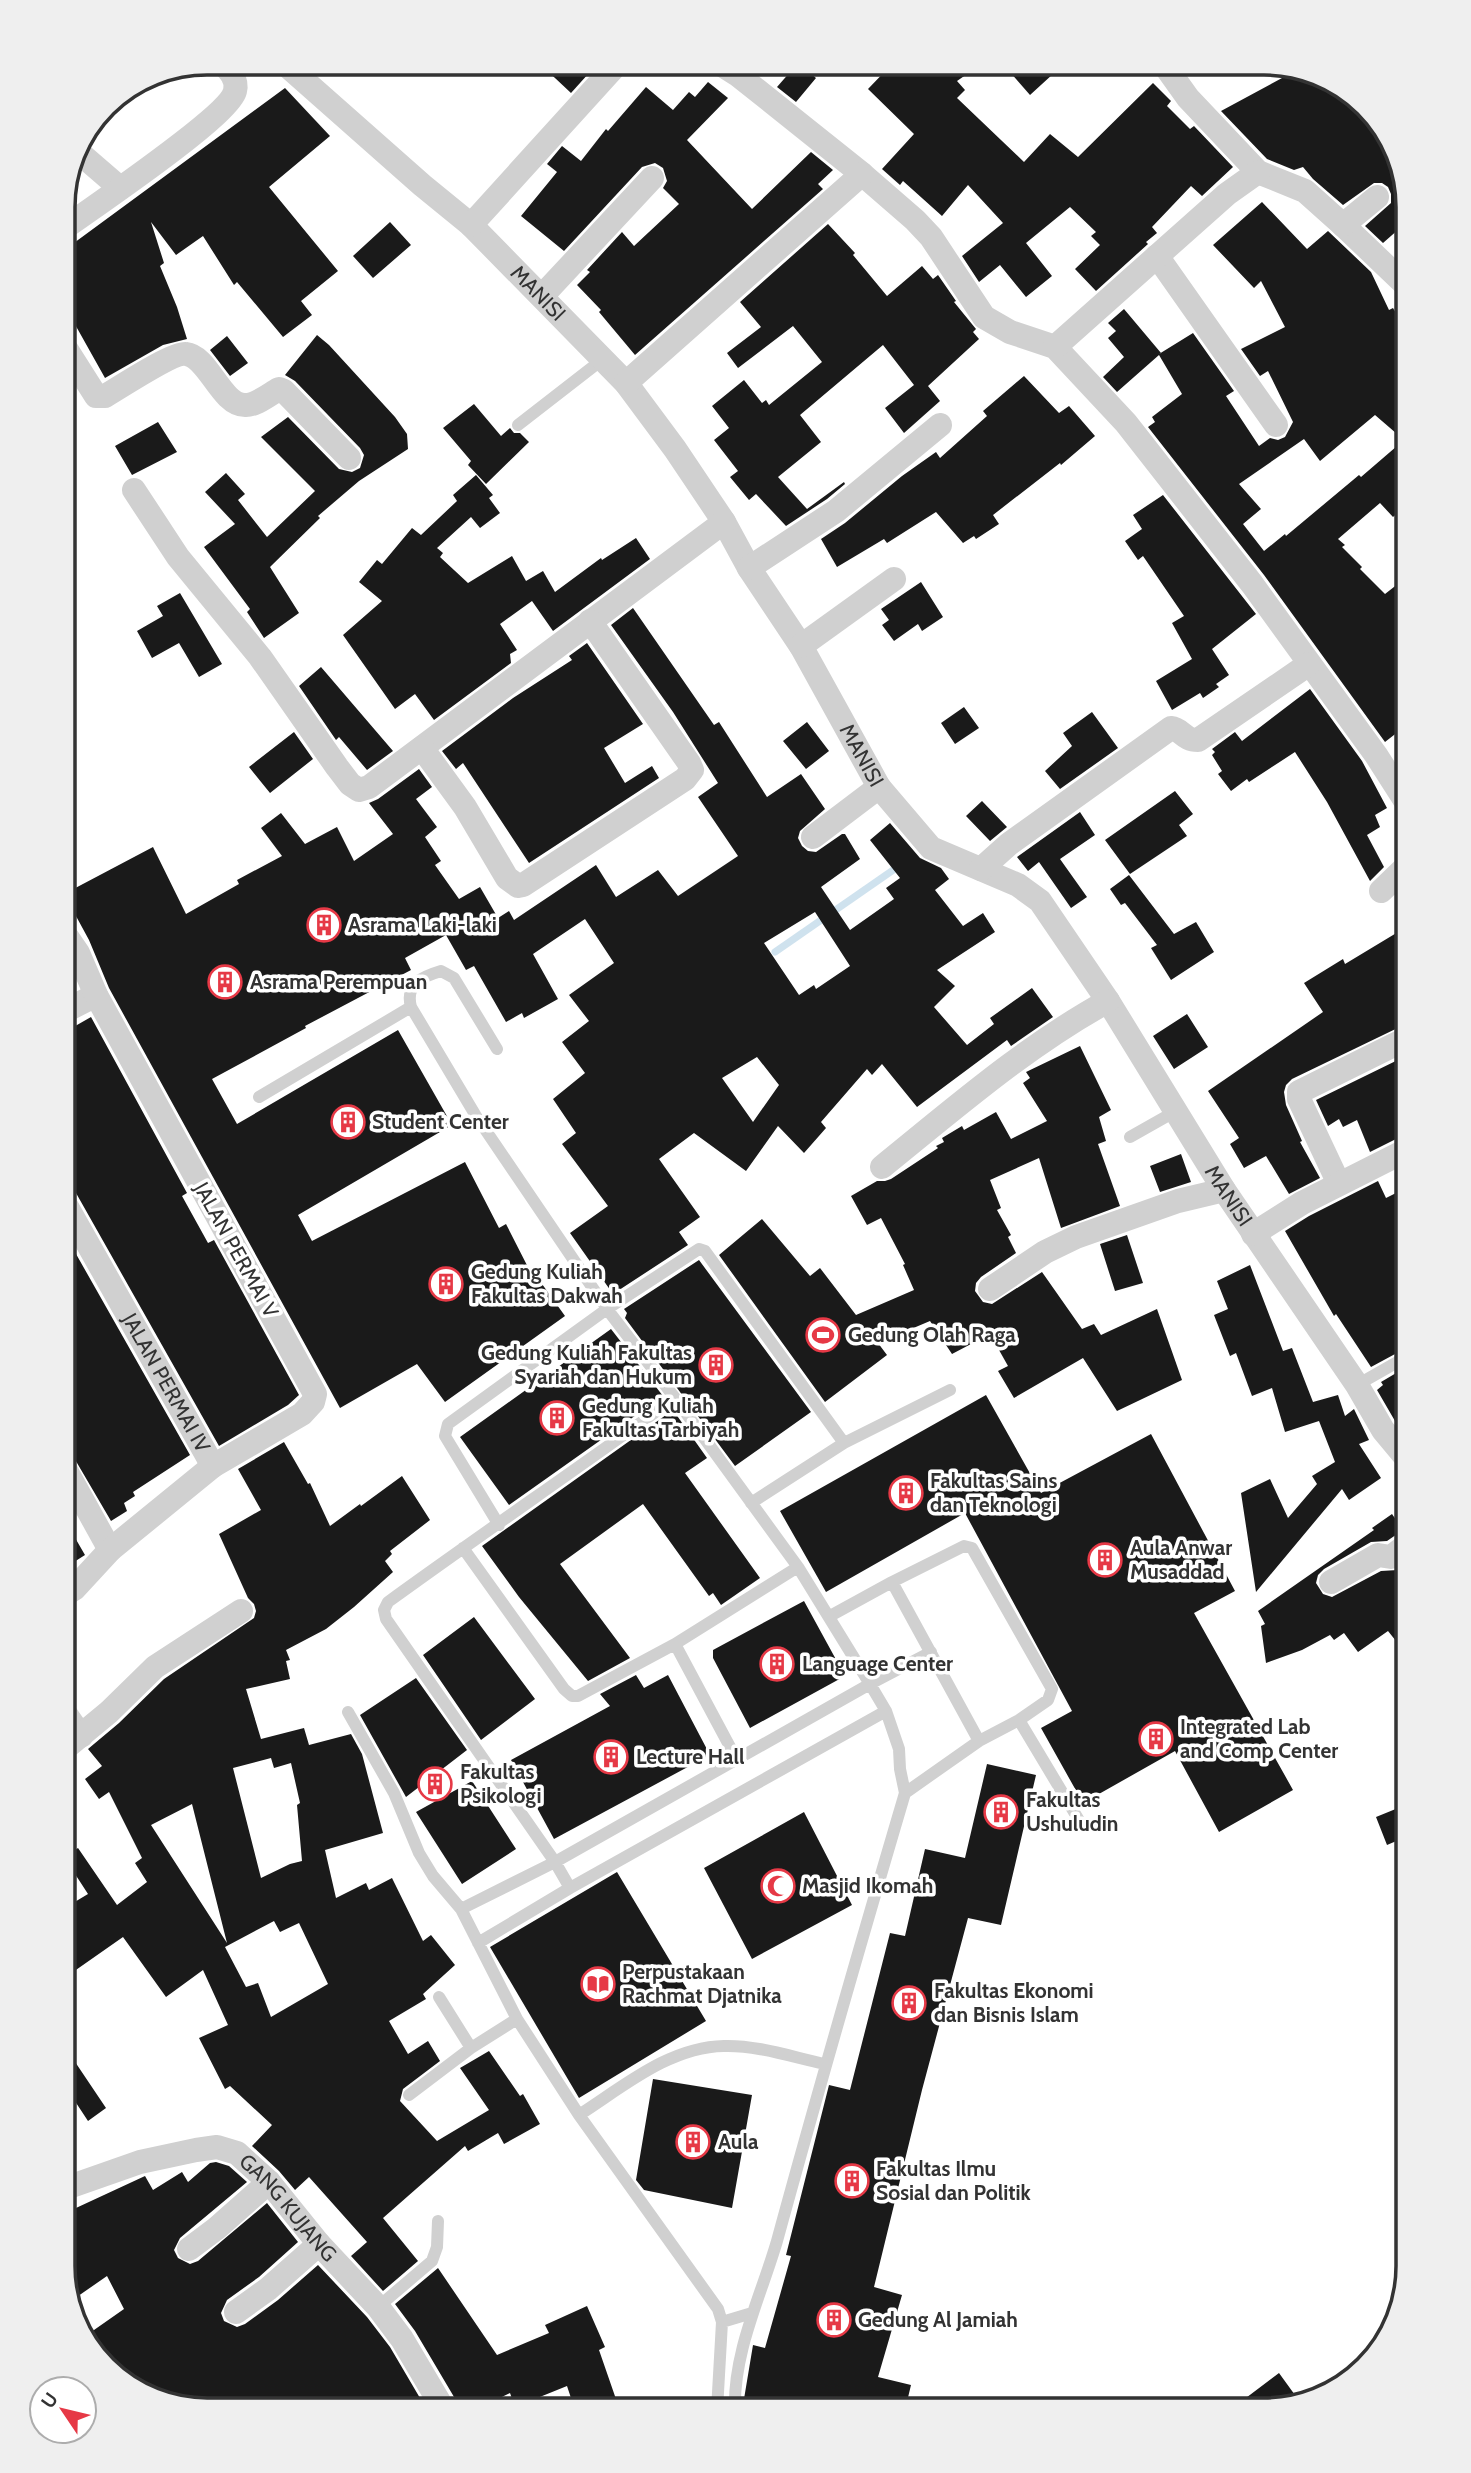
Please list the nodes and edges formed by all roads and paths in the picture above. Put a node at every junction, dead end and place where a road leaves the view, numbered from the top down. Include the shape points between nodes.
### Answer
1 (232, 76) edge
2 (300, 76) edge
3 (606, 76) edge
4 (746, 76) edge
5 (1172, 76) edge
6 (85, 158) edge
7 (1258, 173) junction
8 (862, 174) junction
9 (652, 177) dead end
10 (120, 188) junction
11 (1377, 197) dead end
12 (76, 220) edge
13 (471, 225) junction
14 (1343, 225) junction
15 (1157, 256) junction
16 (1396, 276) edge
17 (542, 296) junction
18 (1055, 347) junction
19 (603, 359) junction
20 (76, 364) edge
21 (626, 383) junction
22 (518, 425) dead end
23 (940, 425) dead end
24 (1276, 425) dead end
25 (349, 458) dead end
26 (134, 490) dead end
27 (724, 522) junction
28 (748, 568) junction
29 (894, 579) dead end
30 (590, 621) junction
31 (801, 646) junction
32 (1309, 664) junction
33 (422, 748) junction
34 (879, 787) junction
35 (1396, 788) edge
36 (813, 837) dead end
37 (981, 869) junction
38 (1396, 877) edge
39 (1381, 891) dead end
40 (76, 950) edge
41 (96, 995) junction
42 (1108, 1001) junction
43 (76, 1006) edge
44 (411, 1007) junction
45 (1396, 1044) edge
46 (497, 1049) dead end
47 (259, 1097) dead end
48 (1176, 1111) junction
49 (1130, 1137) dead end
50 (1396, 1156) edge
51 (882, 1167) dead end
52 (1339, 1184) junction
53 (1224, 1190) junction
54 (76, 1222) edge
55 (1253, 1234) junction
56 (990, 1289) dead end
57 (607, 1308) junction
58 (1396, 1363) edge
59 (1357, 1385) junction
60 (950, 1390) dead end
61 (675, 1398) junction
62 (1396, 1442) edge
63 (844, 1443) junction
64 (213, 1466) junction
65 (75, 1487) edge
66 (751, 1503) junction
67 (499, 1525) junction
68 (463, 1548) junction
69 (110, 1550) junction
70 (1396, 1553) edge
71 (798, 1567) junction
72 (892, 1582) junction
73 (1331, 1582) dead end
74 (75, 1588) edge
75 (241, 1611) dead end
76 (830, 1616) junction
77 (675, 1644) junction
78 (931, 1652) junction
79 (870, 1684) junction
80 (886, 1711) junction
81 (348, 1712) dead end
82 (1019, 1720) junction
83 (75, 1740) edge
84 (979, 1741) junction
85 (737, 1760) junction
86 (905, 1793) junction
87 (1080, 1822) dead end
88 (555, 1862) junction
89 (570, 1888) junction
90 (461, 1909) junction
91 (478, 1944) junction
92 (439, 1997) dead end
93 (517, 2019) junction
94 (471, 2048) junction
95 (825, 2064) junction
96 (410, 2095) dead end
97 (579, 2115) junction
98 (268, 2182) junction
99 (75, 2185) edge
100 (438, 2221) dead end
101 (319, 2244) junction
102 (189, 2249) dead end
103 (377, 2307) junction
104 (236, 2312) dead end
105 (752, 2313) junction
106 (722, 2322) junction
107 (436, 2397) edge
108 (718, 2397) edge
109 (734, 2398) edge

1 - 10 street via 236,87 230,100 184,142
2 - 13 street, MANISI
3 - 13 street
4 - 8 street
5 - 7 street
6 - 10 street
7 - 14 street via 1305,191
7 - 15 street
8 - 18 street via 931,237 984,317
8 - 21 street
9 - 17 street
10 - 12 street
11 - 14 street
13 - 17 street, MANISI
14 - 16 street
15 - 18 street
15 - 24 street
17 - 19 street, MANISI
18 - 32 street via 1126,423
19 - 21 street, MANISI
19 - 22 lane
20 - 25 street via 96,396 105,396 184,353 194,357 233,401 243,405 279,389 284,391
21 - 27 street, MANISI
23 - 28 street via 836,511
26 - 33 street via 178,557 260,657 350,784 359,790 369,787
27 - 28 street, MANISI
27 - 30 street
28 - 31 street, MANISI
29 - 31 street
30 - 33 street
30 - 33 street via 689,762 692,770 685,779 518,886 507,878 465,807
31 - 34 street, MANISI
32 - 35 street
32 - 37 street via 1198,740 1171,728
34 - 36 street
34 - 37 street, MANISI via 931,848
37 - 42 street, MANISI via 1018,885 1040,901
38 - 39 street
40 - 41 street
41 - 43 street
41 - 64 street, JALAN PERMAI V via 315,1394 302,1414
42 - 48 street, MANISI
42 - 51 street via 992,1077
44 - 46 lane via 408,996 414,985 441,971 454,978
44 - 47 lane
44 - 57 lane via 475,1116
45 - 52 street via 1299,1092
48 - 49 lane
48 - 53 street, MANISI
50 - 52 street
52 - 55 street
53 - 55 street, MANISI
53 - 56 street via 1076,1237
54 - 64 street, JALAN PERMAI IV
55 - 59 street, MANISI
57 - 61 lane
57 - 63 lane via 692,1251 705,1251
57 - 67 lane via 446,1428 445,1436
58 - 59 lane
59 - 62 street, MANISI via 1370,1411
60 - 63 lane
61 - 66 lane
61 - 67 lane
63 - 66 lane
64 - 69 street, JALAN PERMAI IV
65 - 69 street
66 - 71 lane
67 - 68 lane
68 - 77 lane via 572,1696
68 - 88 lane via 388,1602 386,1619
69 - 74 street, JALAN PERMAI IV
70 - 73 street via 1378,1555
71 - 76 lane
71 - 77 lane
72 - 76 lane
72 - 78 lane
72 - 82 lane via 964,1546 972,1548 1052,1689 1048,1700
75 - 83 street via 155,1667
76 - 79 lane
77 - 85 lane
78 - 79 lane
78 - 84 lane
79 - 80 lane
79 - 85 lane
80 - 86 lane via 899,1749
80 - 89 lane
81 - 90 lane via 394,1793 419,1853
82 - 84 lane
82 - 87 lane
84 - 86 lane
85 - 88 lane
86 - 95 lane
88 - 89 lane
88 - 90 lane
89 - 91 lane
90 - 91 lane
91 - 93 lane
92 - 94 lane
93 - 94 lane
93 - 97 lane
94 - 96 lane
95 - 97 lane via 724,2045 694,2050 660,2063
95 - 105 lane
97 - 106 lane via 718,2309
98 - 99 street, GANG KUJANG via 237,2153 217,2147 140,2162
98 - 101 street, GANG KUJANG
98 - 102 street
100 - 103 lane via 436,2256
101 - 103 street, GANG KUJANG
101 - 104 street
103 - 107 street, GANG KUJANG
105 - 106 lane
105 - 109 lane
106 - 108 lane

